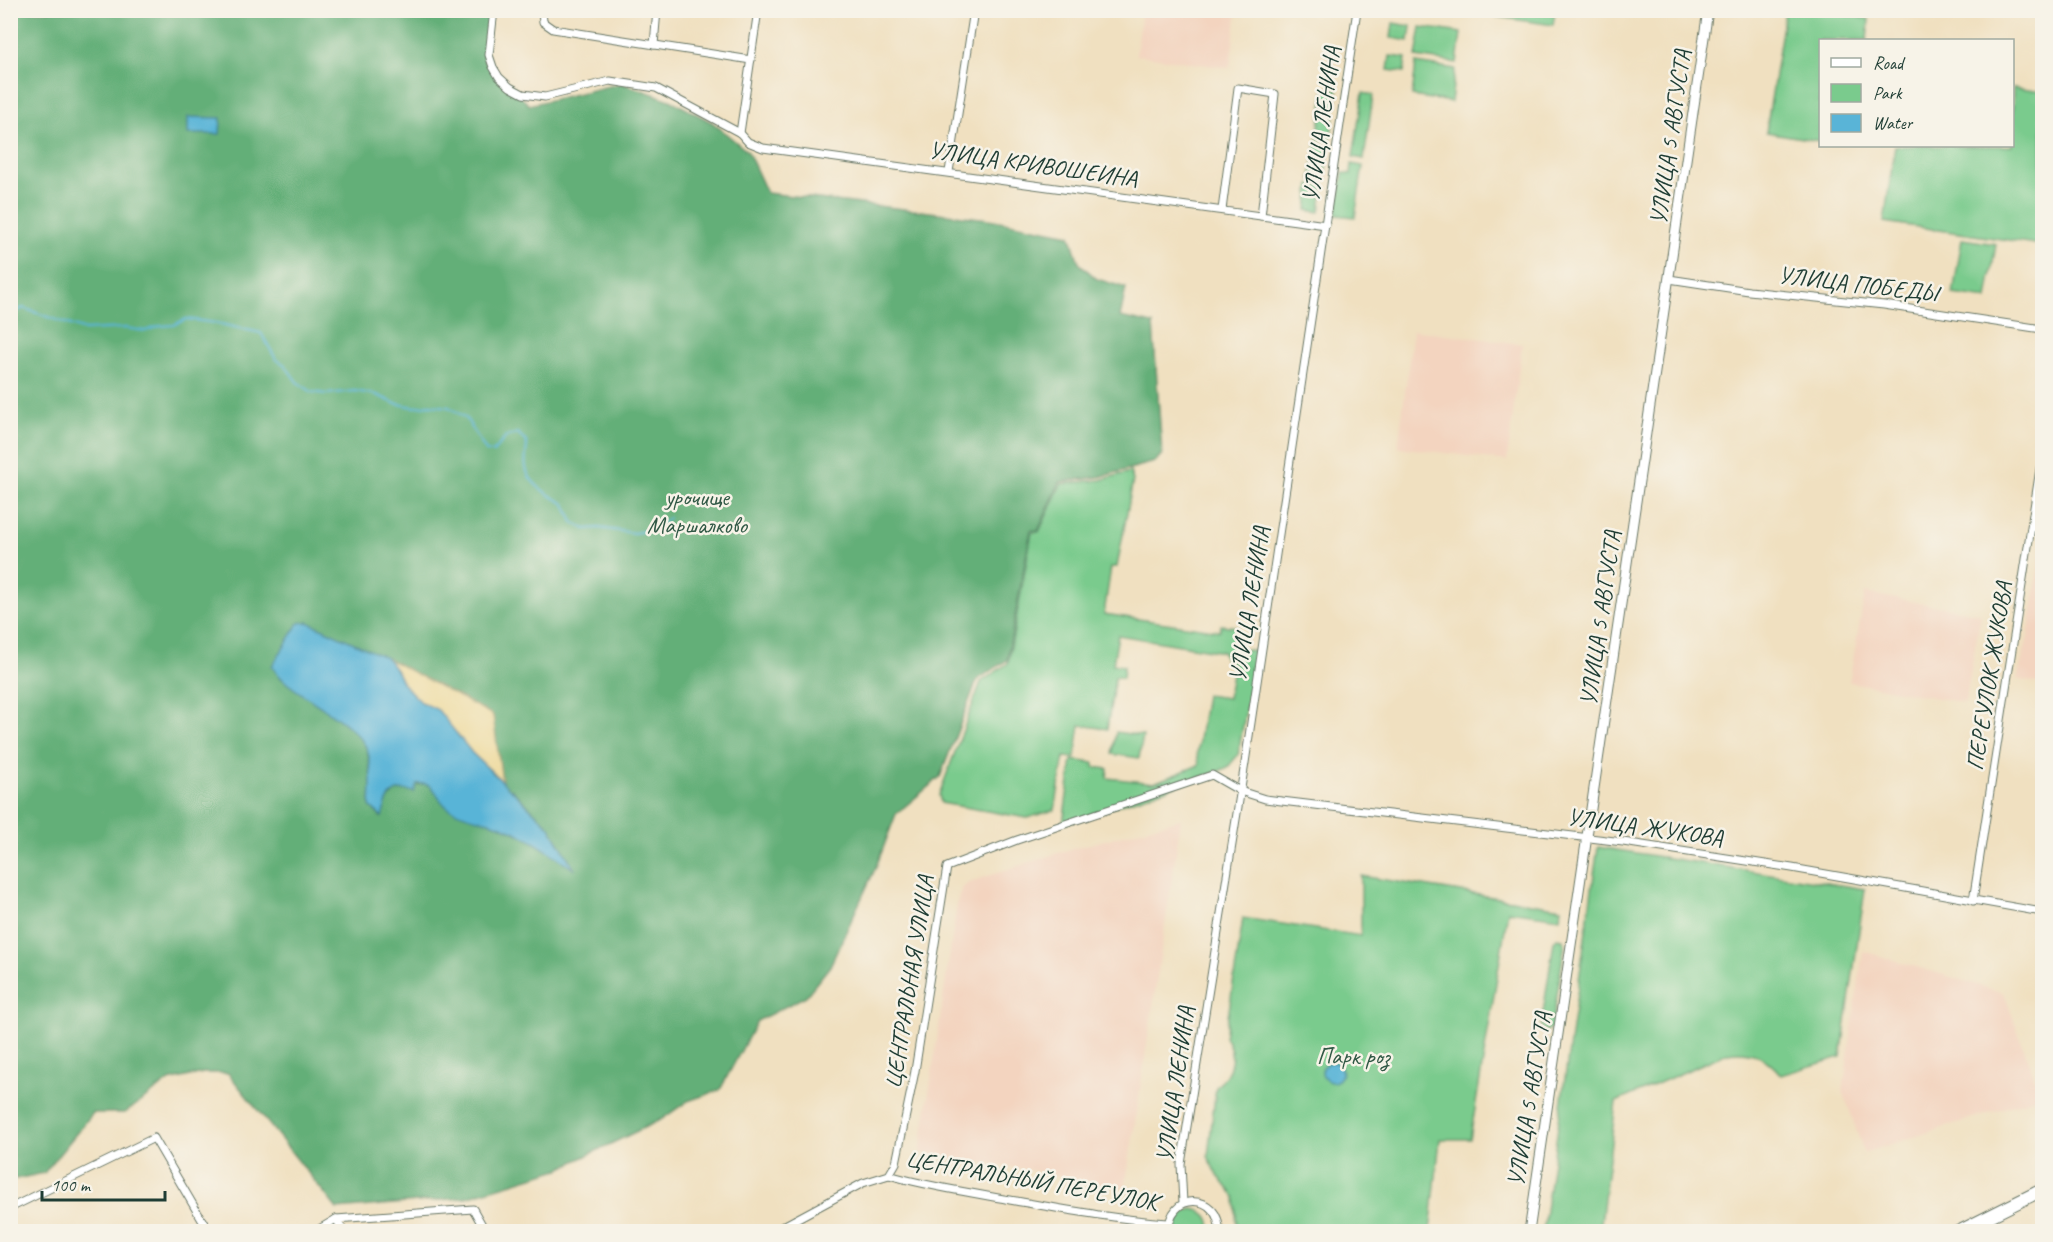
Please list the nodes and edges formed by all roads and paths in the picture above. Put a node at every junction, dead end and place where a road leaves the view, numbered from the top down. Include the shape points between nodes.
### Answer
1 (494, 10) edge
2 (657, 10) edge
3 (758, 10) edge
4 (974, 10) edge
5 (1357, 10) edge
6 (1707, 10) edge
7 (542, 13) edge
8 (654, 45) junction
9 (751, 60) junction
10 (740, 133) junction
11 (949, 172) junction
12 (1222, 210) junction
13 (1261, 216) junction
14 (1326, 225) junction
15 (1669, 279) junction
16 (2043, 329) edge
17 (2043, 456) edge
18 (1240, 792) junction
19 (1588, 838) junction
20 (1973, 901) junction
21 (2043, 912) edge
22 (889, 1175) junction
23 (2043, 1190) edge
24 (2043, 1195) edge
25 (1183, 1203) junction
26 (10, 1208) edge
27 (336, 1219) junction
28 (1168, 1223) junction
29 (209, 1232) edge
30 (314, 1232) edge
31 (344, 1232) edge
32 (486, 1232) edge
33 (772, 1232) edge
34 (1169, 1232) edge
35 (1219, 1232) edge
36 (1529, 1232) edge
37 (1958, 1232) edge
38 (1968, 1232) edge

1 - 10 street, УЛИЦА КРИВОШЕИНА via 489,55 493,67 510,87 523,94 545,97 610,81 656,88
2 - 8 street
3 - 9 street
4 - 11 street
5 - 14 street, УЛИЦА ЛЕНИНА
6 - 15 street, УЛИЦА 5 АВГУСТА
7 - 8 street via 543,22 553,28
8 - 9 street
9 - 10 street
10 - 11 street, УЛИЦА КРИВОШЕИНА via 748,142 764,148
11 - 12 street, УЛИЦА КРИВОШЕИНА
12 - 13 street, УЛИЦА КРИВОШЕИНА
12 - 13 street via 1238,88 1275,94
13 - 14 street, УЛИЦА КРИВОШЕИНА
14 - 18 street, УЛИЦА ЛЕНИНА
15 - 16 street, УЛИЦА ПОБЕДЫ
15 - 19 street, УЛИЦА 5 АВГУСТА
17 - 20 street, ПЕРЕУЛОК ЖУКОВА
18 - 19 street, УЛИЦА ЖУКОВА via 1265,799
18 - 22 street, ЦЕНТРАЛЬНАЯ УЛИЦА via 1212,775 947,867 904,1134
18 - 25 street, УЛИЦА ЛЕНИНА via 1180,1164
19 - 20 street, УЛИЦА ЖУКОВА via 1792,868
19 - 36 street, УЛИЦА 5 АВГУСТА
20 - 21 street, УЛИЦА ЖУКОВА
22 - 28 street, ЦЕНТРАЛЬНЫЙ ПЕРЕУЛОК via 1025,1202
22 - 33 street via 863,1183
23 - 37 highway
24 - 38 highway
25 - 28 street
25 - 35 street via 1202,1202 1210,1207 1216,1214
26 - 29 street via 154,1138
27 - 30 street
27 - 31 street
27 - 32 street via 473,1209
28 - 34 street

